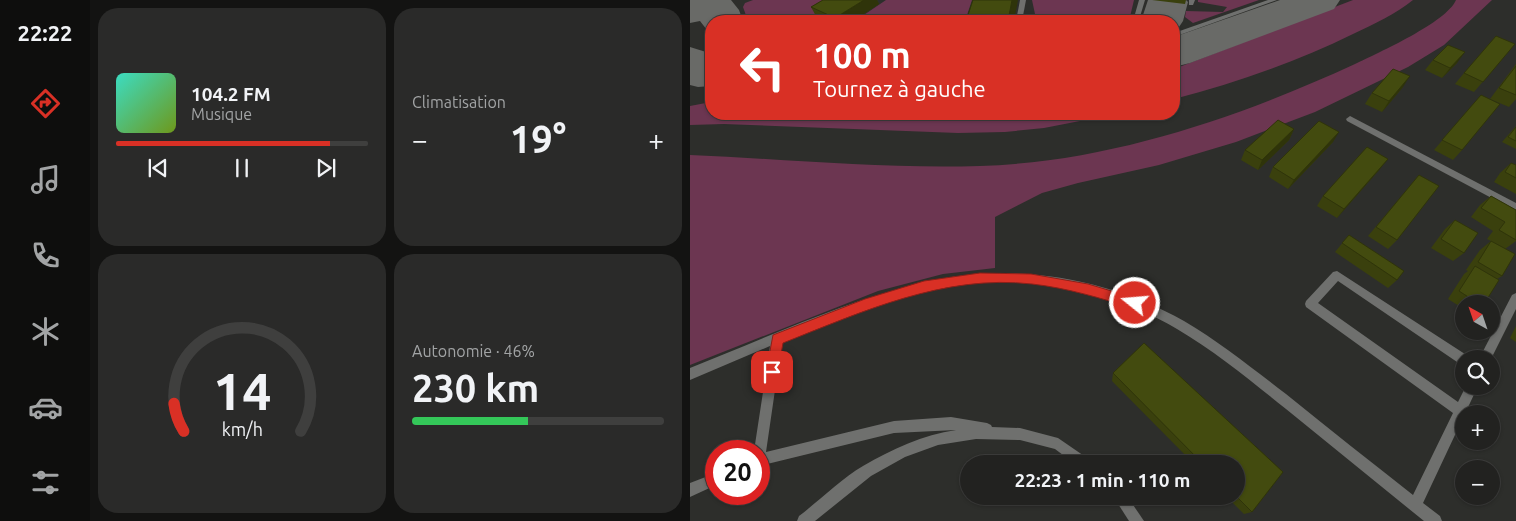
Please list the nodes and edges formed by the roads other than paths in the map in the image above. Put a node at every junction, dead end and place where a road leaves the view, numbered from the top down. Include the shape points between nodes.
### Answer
1 (1023, 0) edge
2 (1142, 0) edge
3 (1274, 0) edge
4 (1020, 15) edge
5 (1138, 15) edge
6 (1180, 33) edge
7 (1350, 119) dead end
8 (1516, 207) edge
9 (1516, 298) edge
10 (778, 340) junction
11 (1490, 350) edge
12 (1455, 354) edge
13 (690, 374) edge
14 (1455, 406) edge
15 (1455, 421) edge
16 (1020, 434) junction
17 (762, 440) edge
18 (1073, 455) edge
19 (770, 456) edge
20 (705, 483) edge
21 (690, 490) edge
22 (1125, 505) edge
23 (1415, 505) junction
24 (804, 521) edge
25 (1137, 521) edge
26 (1435, 521) edge

1 - 4 lane
2 - 5 lane
3 - 6 lane
7 - 8 lane
9 - 11 lane
10 - 13 lane
10 - 17 lane
10 - 23 lane via 865,305 924,287 980,278 1031,279 1088,289 1135,303 1178,324 1227,356
12 - 14 lane via 1337,275 1310,304
15 - 23 lane
16 - 18 lane via 1058,444
16 - 19 lane via 951,423 894,427
16 - 24 lane via 976,433 938,439 902,452 866,471
20 - 21 lane
22 - 25 lane
23 - 26 lane

